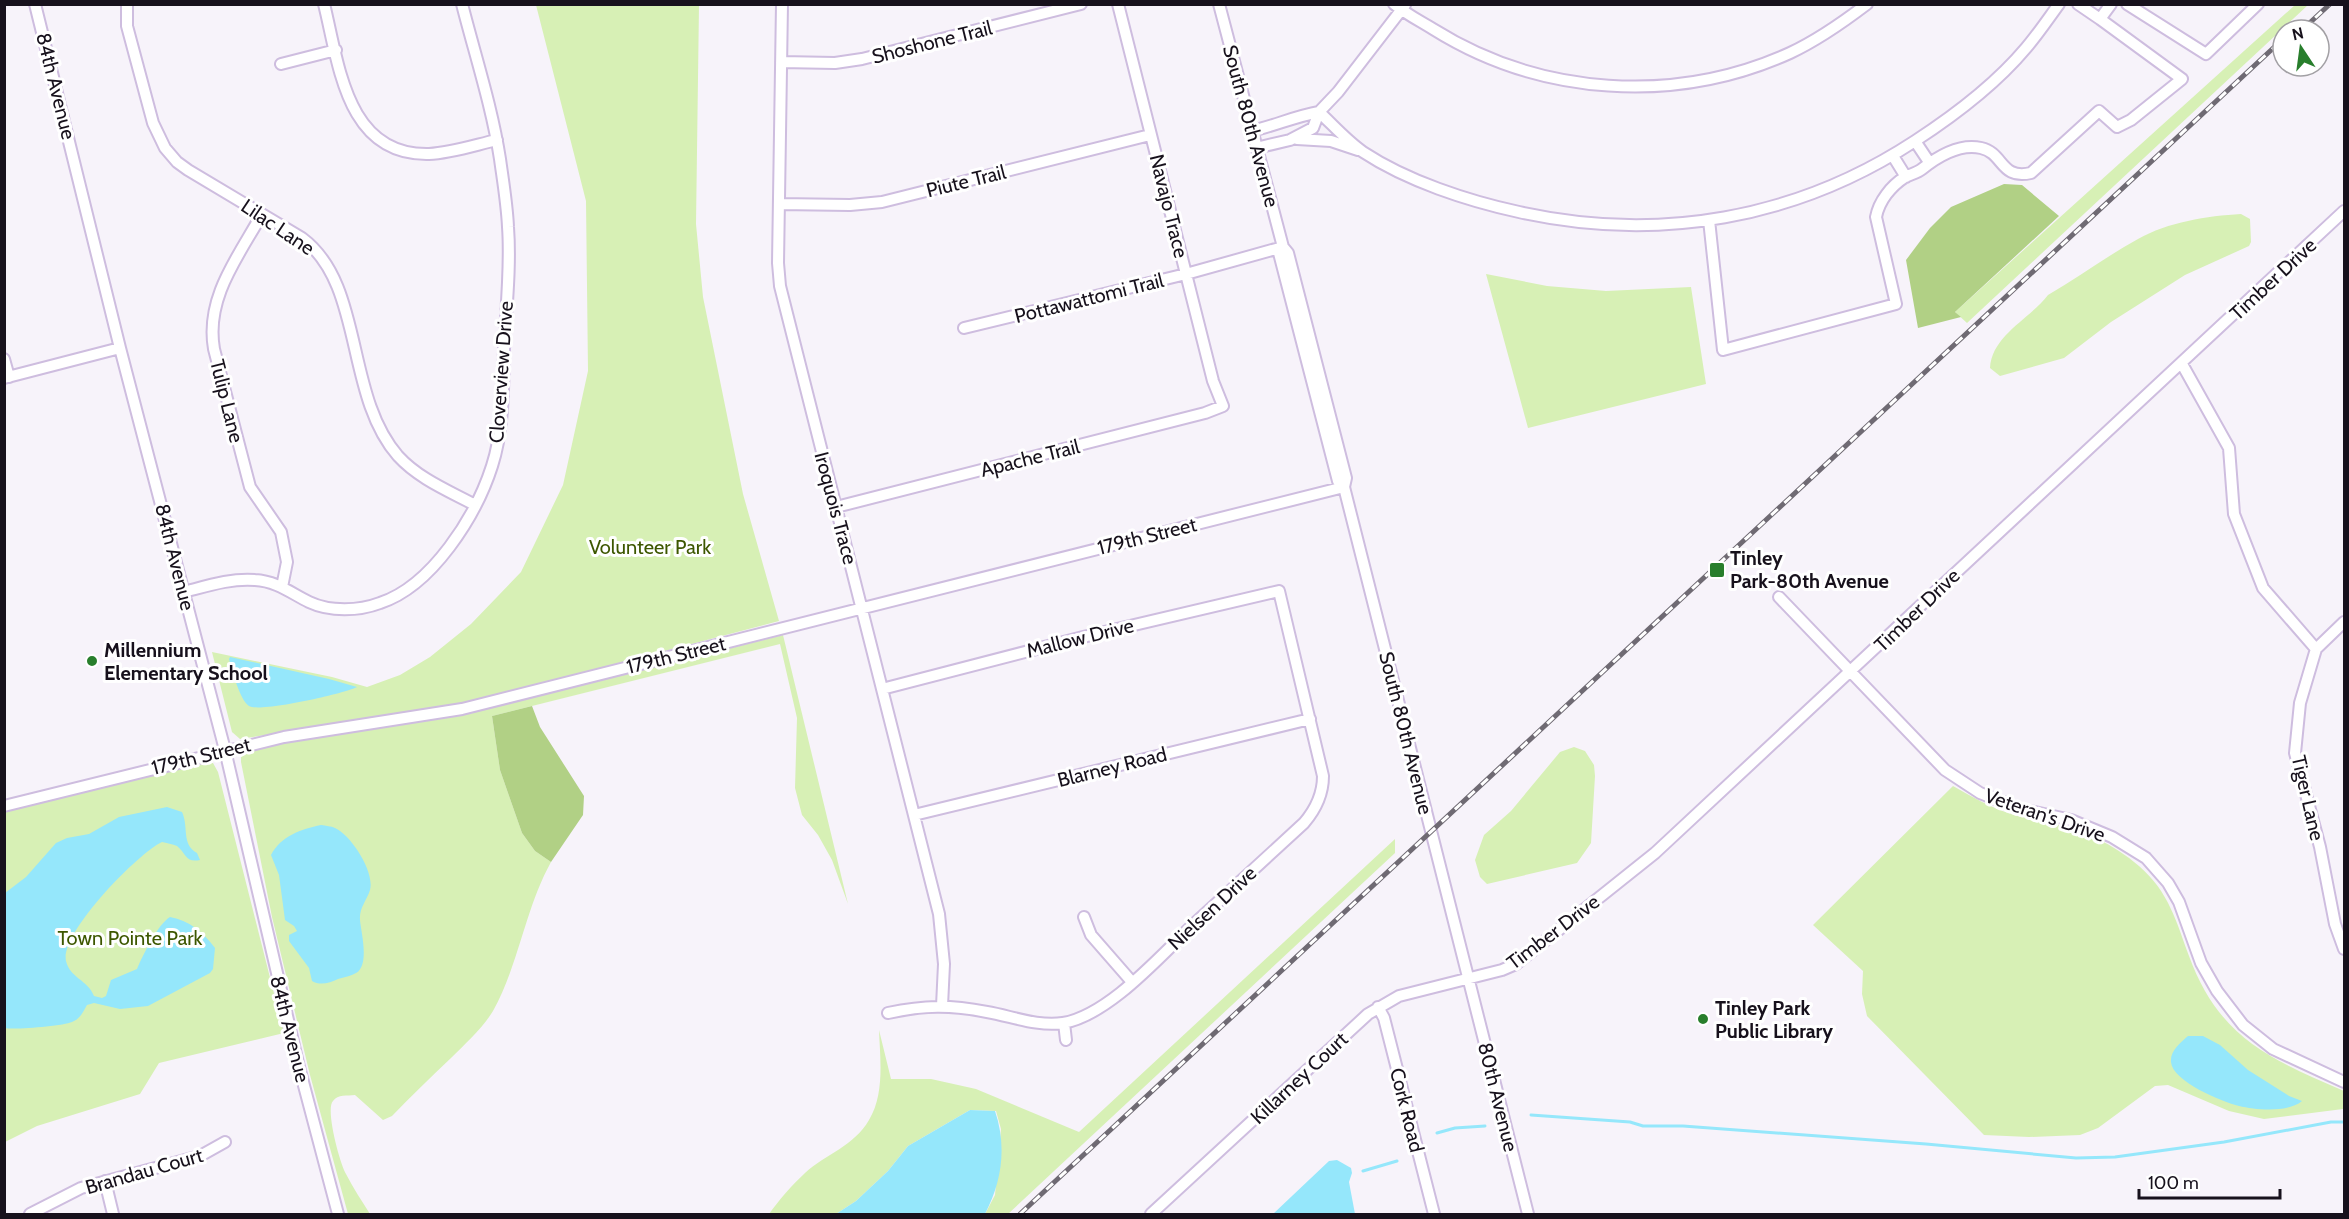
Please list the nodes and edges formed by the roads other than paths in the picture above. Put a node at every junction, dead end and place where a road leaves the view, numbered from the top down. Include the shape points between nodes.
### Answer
1 (35, 4) edge
2 (127, 4) edge
3 (324, 4) edge
4 (462, 4) edge
5 (782, 4) edge
6 (1081, 4) edge
7 (1118, 4) edge
8 (1219, 4) edge
9 (1867, 4) edge
10 (2059, 4) edge
11 (2078, 4) edge
12 (2111, 4) edge
13 (2127, 4) edge
14 (2258, 4) edge
15 (1400, 6) edge
16 (2100, 20) junction
17 (336, 50) junction
18 (781, 62) junction
19 (281, 64) dead end
20 (1319, 112) junction
21 (1251, 131) junction
22 (1150, 135) junction
23 (496, 140) junction
24 (1290, 140) junction
25 (1915, 141) junction
26 (1256, 148) junction
27 (1362, 151) junction
28 (1893, 156) junction
29 (1929, 162) junction
30 (1906, 177) junction
31 (779, 204) junction
32 (2344, 212) edge
33 (262, 214) junction
34 (1708, 220) junction
35 (1283, 246) junction
36 (1186, 274) junction
37 (964, 328) dead end
38 (120, 348) junction
39 (4, 359) edge
40 (2182, 364) junction
41 (7, 377) edge
42 (1223, 406) joint
43 (1344, 486) junction
44 (475, 505) junction
45 (836, 507) junction
46 (282, 587) junction
47 (1279, 591) joint
48 (184, 592) junction
49 (1779, 597) dead end
50 (862, 608) junction
51 (2344, 622) edge
52 (2316, 649) junction
53 (1851, 673) junction
54 (882, 689) junction
55 (1311, 719) junction
56 (225, 750) junction
57 (4, 806) edge
58 (914, 815) junction
59 (1084, 916) dead end
60 (2344, 949) edge
61 (1469, 979) junction
62 (1132, 982) junction
63 (942, 1006) junction
64 (1378, 1007) junction
65 (888, 1013) dead end
66 (1064, 1023) junction
67 (1066, 1040) dead end
68 (2344, 1082) edge
69 (225, 1142) dead end
70 (105, 1181) junction
71 (30, 1215) edge
72 (113, 1215) edge
73 (338, 1215) edge
74 (1151, 1215) edge
75 (1434, 1215) edge
76 (1528, 1215) edge

1 - 38 street, 84th Avenue
2 - 33 street, Lilac Lane via 127,26 160,139 177,162
3 - 17 street
4 - 23 street, Cloverview Drive
5 - 18 street, Iroquois Trace
6 - 18 street, Shoshone Trail via 862,59
7 - 22 street, Navajo Trace
8 - 21 street, South 80th Avenue
9 - 15 street via 1817,39 1773,60 1711,79 1646,87 1599,86 1518,69 1454,43
10 - 25 street via 2005,70 1956,113
11 - 16 street
12 - 16 street
13 - 14 street via 2206,54
15 - 20 street
16 - 29 street via 2182,79 2117,127 2099,111 2031,173 2008,171 1980,148 1958,149
17 - 19 street
17 - 23 street via 352,107 366,127 383,141 405,151 428,154
18 - 31 street, Iroquois Trace
20 - 21 street
20 - 24 street via 1313,128
20 - 27 street
21 - 26 street, South 80th Avenue
22 - 31 street, Piute Trail via 882,202
22 - 36 street, Navajo Trace
23 - 44 street, Cloverview Drive via 508,227 503,407 492,466
24 - 26 street
24 - 27 street via 1331,141
25 - 28 street
25 - 29 street
26 - 35 street, South 80th Avenue
27 - 34 street via 1426,183 1533,215 1609,225
28 - 30 street
28 - 34 street via 1806,196 1765,210
29 - 30 street
30 - 34 street via 1884,197 1876,217 1896,304 1723,350
31 - 45 street, Iroquois Trace via 780,286
32 - 40 street, Timber Drive
33 - 44 street, Lilac Lane via 311,245 331,270 371,412 389,445 419,475
33 - 46 street, Tulip Lane via 220,289 212,330 216,360 250,487 280,532 287,562
35 - 36 street, Pottawattomi Trail
35 - 43 street, South 80th Avenue via 1346,478
36 - 37 street, Pottawattomi Trail
36 - 42 street, Navajo Trace
38 - 41 street
38 - 48 street, 84th Avenue
39 - 41 street
40 - 52 street via 2229,448 2234,514 2263,588
40 - 53 street, Timber Drive
42 - 45 street, Apache Trail
43 - 50 street, 179th Street
43 - 61 street, South 80th Avenue
44 - 46 street, Cloverview Drive via 434,564 414,585 391,599 359,608 336,608 310,603
45 - 50 street, Iroquois Trace
46 - 48 street, Cloverview Drive via 239,580
47 - 54 street, Mallow Drive
47 - 55 street, Nielsen Drive
48 - 56 street, 84th Avenue
49 - 53 street, Veteran's Drive
50 - 54 street, Iroquois Trace
50 - 56 street, 179th Street via 462,709 284,736
51 - 52 street, Tiger Lane
52 - 60 street, Tiger Lane via 2300,703 2295,753
53 - 61 street, Timber Drive via 1655,853 1516,964
53 - 68 street, Veteran's Drive via 1945,770 1980,793 2021,809 2071,820 2112,837 2146,858 2180,902 2201,963 2243,1025 2273,1049
54 - 58 street, Iroquois Trace
55 - 58 street, Blarney Road
55 - 62 street, Nielsen Drive via 1323,776 1321,796 1311,814
56 - 57 street, 179th Street
56 - 73 street, 84th Avenue
58 - 63 street, Iroquois Trace via 939,914 944,964
59 - 62 street via 1090,935
61 - 64 street, Killarney Court via 1399,996
61 - 76 street, 80th Avenue
62 - 66 street, Nielsen Drive via 1101,1008
63 - 65 street, Nielsen Drive
63 - 66 street, Nielsen Drive via 1034,1022
64 - 74 street, Killarney Court
64 - 75 street, Cork Road
66 - 67 street
69 - 70 street, Brandau Court via 200,1156
70 - 71 street, Brandau Court via 81,1188
70 - 72 street

